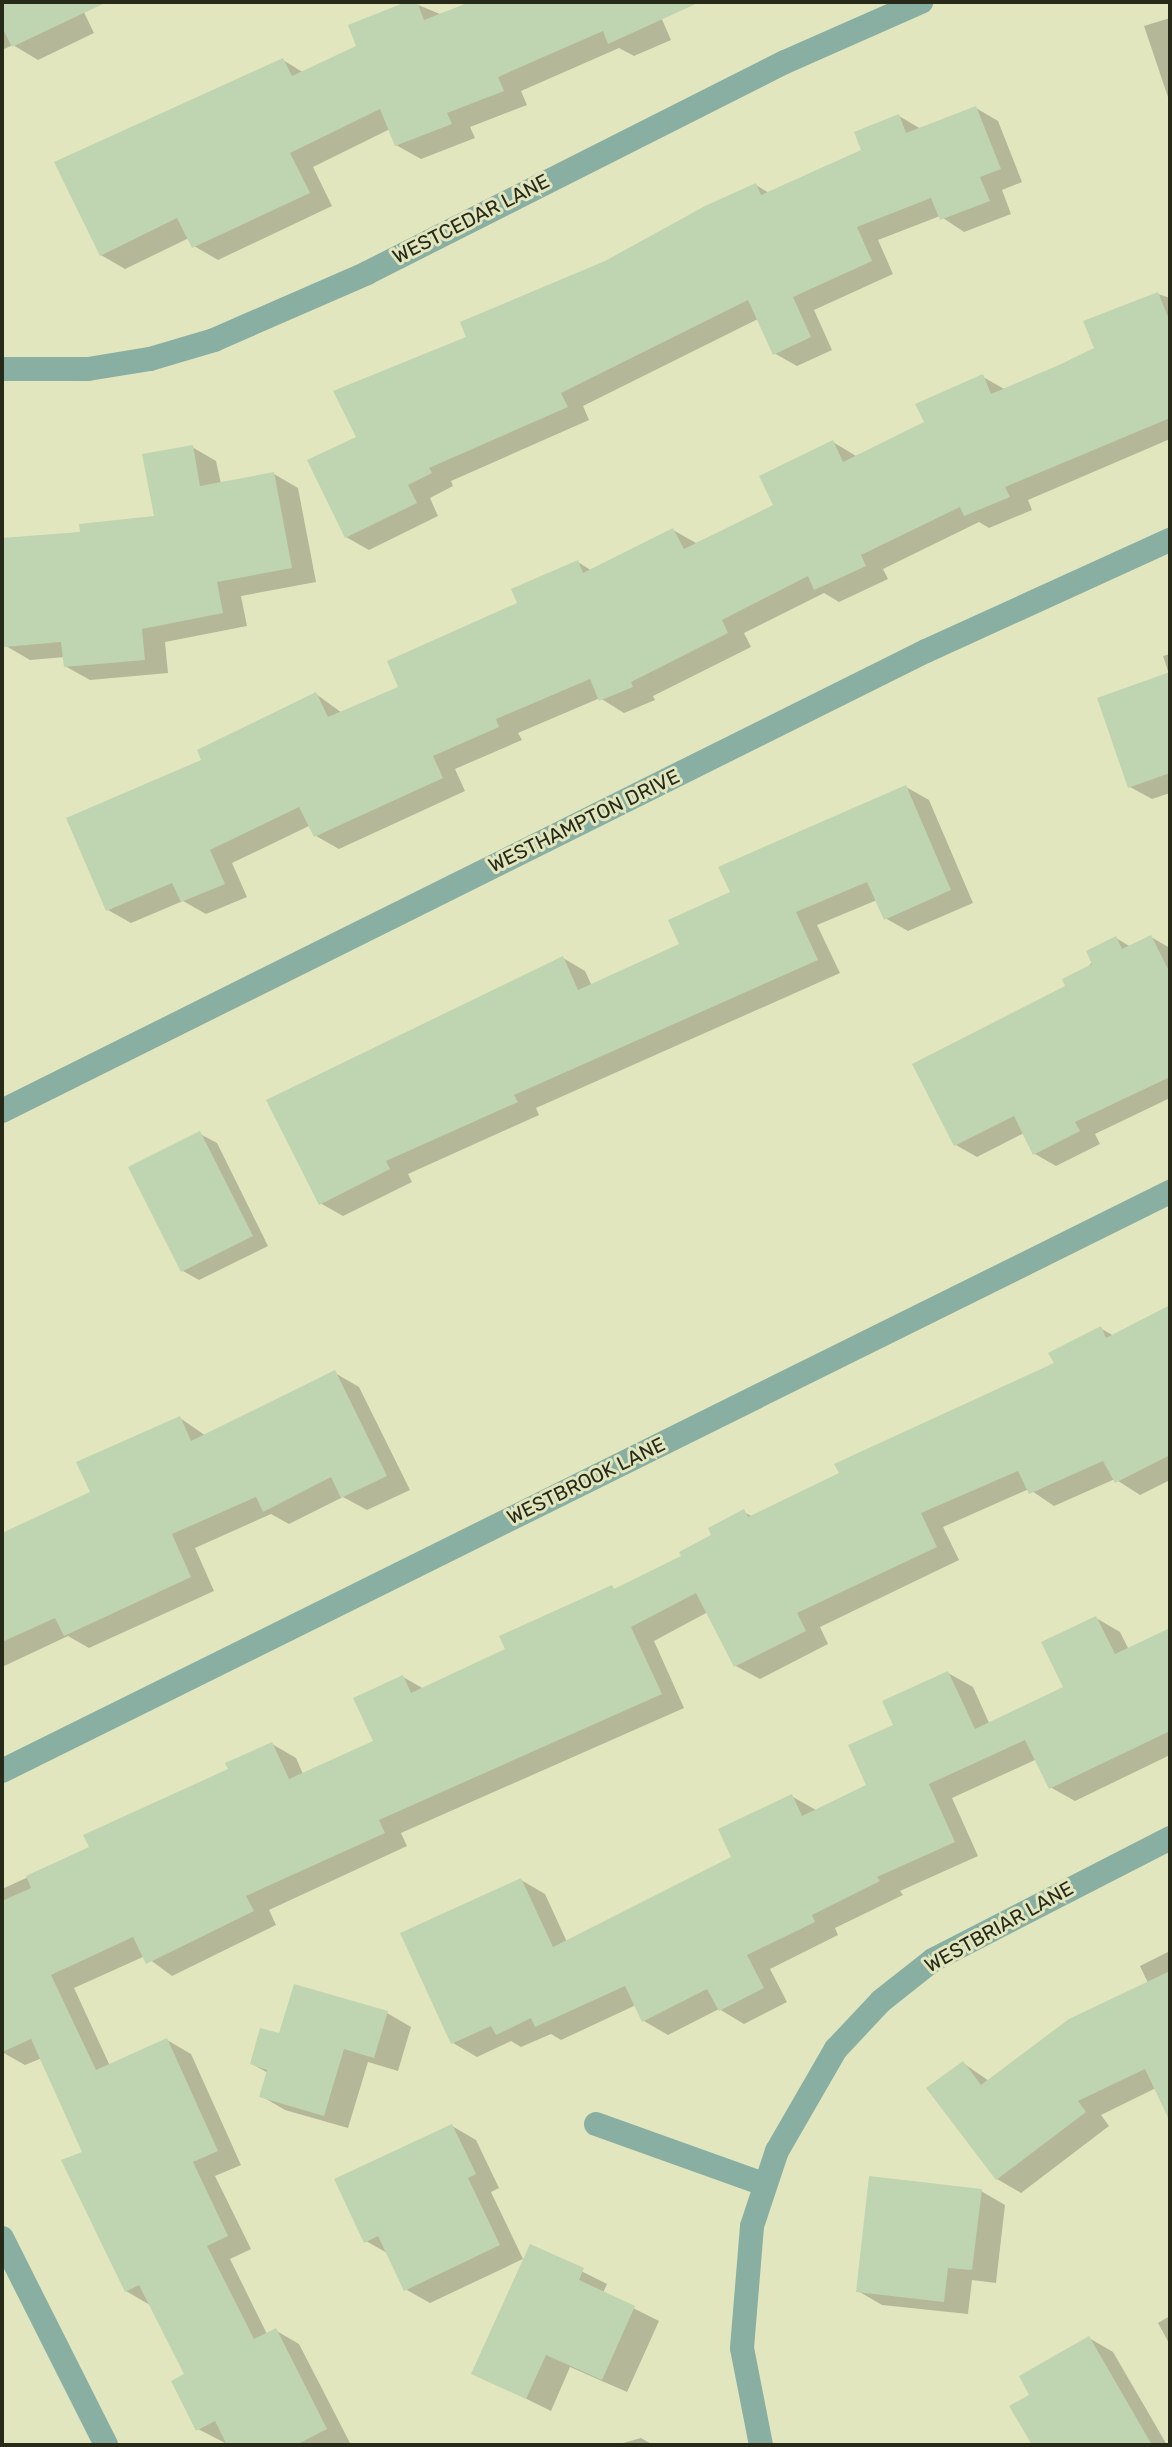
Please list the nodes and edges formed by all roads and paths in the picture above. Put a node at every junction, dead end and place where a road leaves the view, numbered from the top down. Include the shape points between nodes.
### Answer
1 (921, 2) edge
2 (2, 369) edge
3 (1170, 540) edge
4 (2, 1111) edge
5 (1170, 1192) edge
6 (2, 1771) edge
7 (1170, 1838) edge
8 (596, 2124) dead end
9 (764, 2184) junction
10 (2, 2238) edge
11 (106, 2445) edge
12 (761, 2445) edge

1 - 2 street, WESTCEDAR LANE via 676,116 367,273 214,340 150,359 88,369
3 - 4 street, WESTHAMPTON DRIVE via 926,651
5 - 6 street, WESTBROOK LANE
7 - 9 street, WESTBRIAR LANE via 970,1939 881,2001 815,2081
8 - 9 street
9 - 12 street, WESTBRIAR LANE via 752,2226 742,2334 749,2403
10 - 11 street

